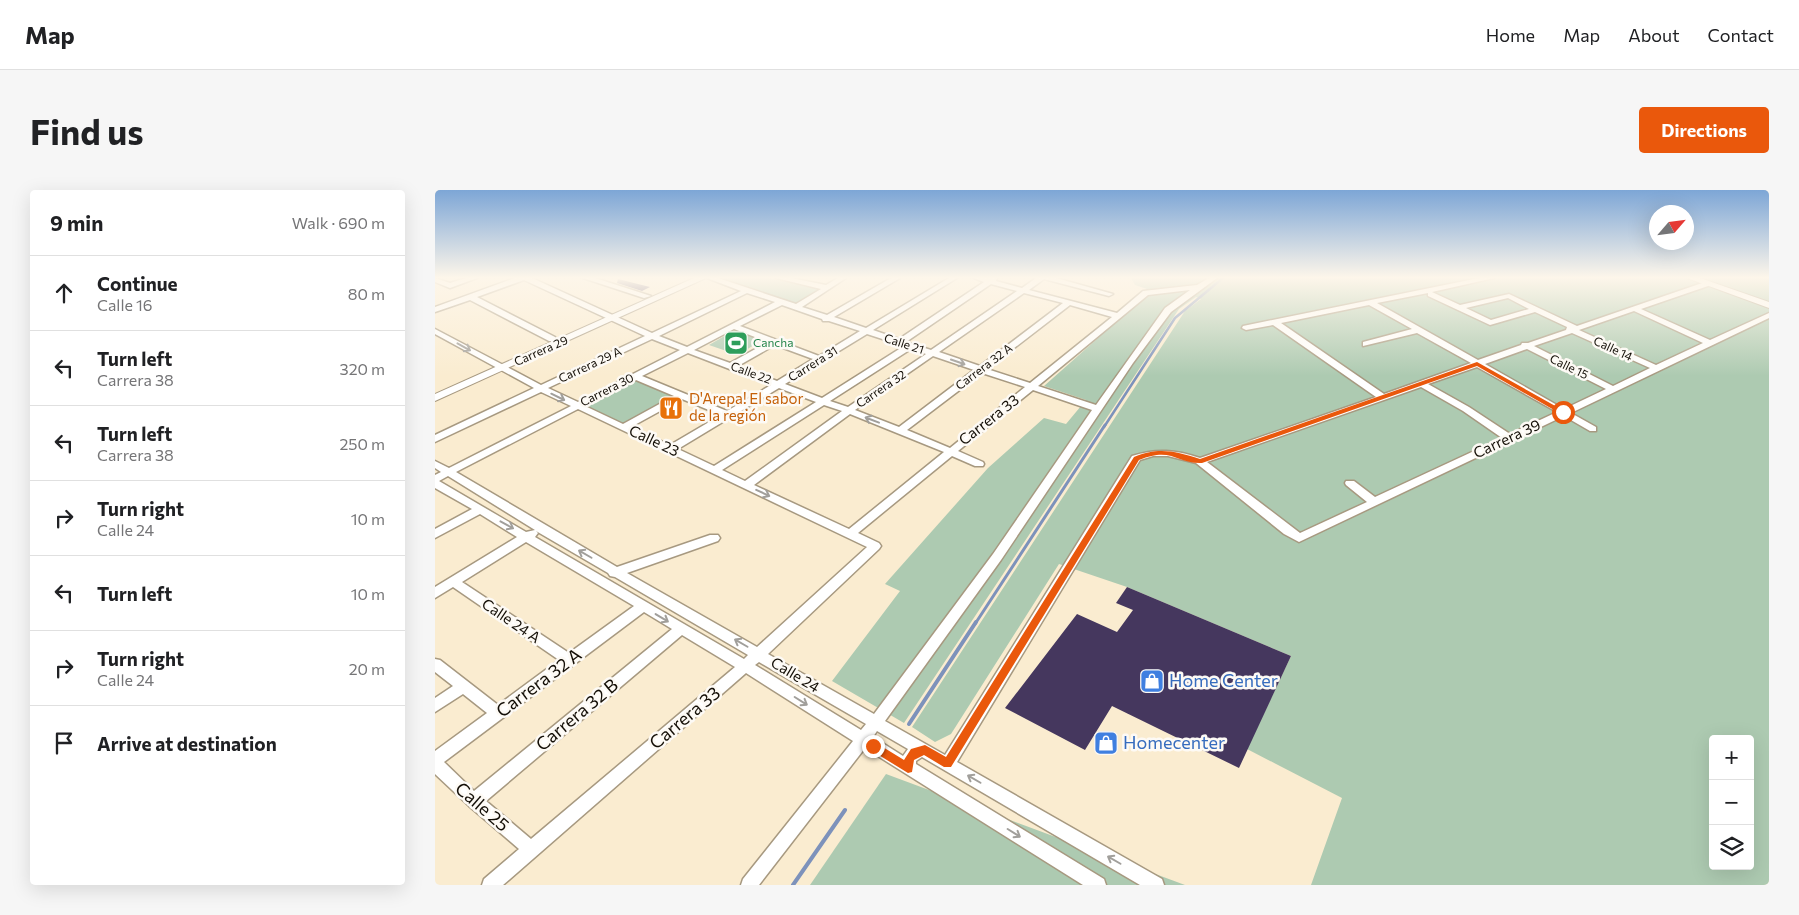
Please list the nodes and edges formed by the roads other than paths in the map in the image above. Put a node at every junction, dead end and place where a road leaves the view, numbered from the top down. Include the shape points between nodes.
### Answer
1 (497, 310) edge
2 (595, 310) edge
3 (621, 310) edge
4 (625, 310) edge
5 (705, 310) edge
6 (764, 310) edge
7 (802, 310) edge
8 (841, 310) edge
9 (901, 310) edge
10 (948, 310) edge
11 (995, 310) edge
12 (1058, 310) edge
13 (1097, 310) edge
14 (1125, 310) edge
15 (1168, 310) edge
16 (1333, 310) edge
17 (1384, 310) edge
18 (1463, 310) edge
19 (1531, 310) edge
20 (1539, 310) edge
21 (1626, 310) edge
22 (1639, 310) edge
23 (1769, 315) edge
24 (1119, 316) junction
25 (609, 317) junction
26 (826, 319) junction
27 (1274, 322) junction
28 (732, 326) junction
29 (1246, 328) dead end
30 (1572, 328) junction
31 (1417, 330) junction
32 (435, 331) edge
33 (866, 332) junction
34 (653, 335) junction
35 (552, 339) junction
36 (775, 342) junction
37 (1711, 342) junction
38 (899, 343) junction
39 (1366, 344) dead end
40 (1525, 345) junction
41 (910, 346) junction
42 (686, 349) junction
43 (933, 354) junction
44 (820, 359) junction
45 (1477, 364) junction
46 (498, 366) junction
47 (732, 366) junction
48 (1656, 368) junction
49 (982, 370) junction
50 (634, 376) junction
51 (781, 384) junction
52 (1422, 384) junction
53 (1032, 387) junction
54 (540, 388) junction
55 (1613, 388) junction
56 (435, 390) edge
57 (682, 395) junction
58 (435, 398) edge
59 (1383, 398) junction
60 (822, 400) junction
61 (577, 406) junction
62 (1098, 409) junction
63 (848, 411) junction
64 (1563, 412) junction
65 (729, 415) junction
66 (623, 427) junction
67 (1593, 429) dead end
68 (900, 431) junction
69 (1509, 438) junction
70 (435, 439) edge
71 (671, 449) junction
72 (950, 451) junction
73 (1200, 461) junction
74 (435, 464) edge
75 (979, 464) dead end
76 (715, 470) junction
77 (448, 472) junction
78 (435, 478) edge
79 (435, 483) edge
80 (1350, 483) dead end
81 (746, 485) junction
82 (1374, 502) junction
83 (479, 510) junction
84 (540, 528) junction
85 (435, 534) edge
86 (850, 534) junction
87 (528, 536) junction
88 (714, 538) dead end
89 (875, 546) joint
90 (617, 572) junction
91 (599, 580) junction
92 (454, 582) junction
93 (435, 593) edge
94 (643, 606) junction
95 (681, 629) junction
96 (759, 654) junction
97 (569, 660) junction
98 (435, 664) edge
99 (745, 666) junction
100 (464, 686) junction
101 (844, 704) junction
102 (435, 706) edge
103 (499, 714) junction
104 (833, 721) junction
105 (876, 722) junction
106 (862, 739) junction
107 (925, 750) junction
108 (435, 762) edge
109 (947, 764) junction
110 (908, 768) junction
111 (474, 801) junction
112 (531, 849) junction
113 (490, 885) edge
114 (749, 885) edge
115 (1098, 885) edge
116 (1156, 885) edge

1 - 35 street
2 - 25 street, Calle 22
3 - 25 main road, Carrera 29
4 - 25 main road, Carrera 29
5 - 34 street, Carrera 29 A
6 - 28 street, Carrera 30
7 - 26 street, Calle 21
8 - 26 street
9 - 33 street, Carrera 31
10 - 38 street
11 - 43 street, Carrera 32
12 - 49 street, Carrera 32 A
13 - 24 street
14 - 24 street, Carrera 33
15 - 62 street
16 - 27 street
17 - 31 street
18 - 19 street via 1490,323
20 - 30 street, Calle 14
21 - 30 street
22 - 37 street
23 - 37 street, Carrera 39
24 - 53 street, Carrera 33
25 - 34 street, Calle 22
25 - 35 main road, Carrera 29
25 - 46 main road, Carrera 29
26 - 33 street, Calle 21
27 - 29 street
27 - 59 street
28 - 36 street
28 - 42 street, Carrera 30
30 - 40 street
30 - 48 street, Calle 14
31 - 39 street
31 - 45 street
32 -> 46 street, Calle 23
33 - 38 street, Calle 21
33 - 44 street, Carrera 31
34 - 42 street, Calle 22
34 - 54 street, Carrera 29 A
35 - 46 main road, Carrera 29
36 - 44 street
36 - 47 street
37 - 48 street, Carrera 39
38 - 41 street, Calle 21
40 - 45 street
40 - 55 street, Calle 15
41 - 43 street, Calle 21
41 - 60 street
42 - 47 street, Calle 22
42 - 50 street, Carrera 30
43 -> 49 street, Calle 21
43 - 63 street, Carrera 32
44 - 51 street, Carrera 31
45 - 52 street
45 - 64 street
46 - 54 street, Calle 23
46 - 56 main road, Carrera 29
46 - 58 main road, Carrera 29
47 - 51 street, Calle 22
48 - 55 street, Carrera 39
49 - 53 street, Calle 21
49 - 68 street, Carrera 32 A
50 - 57 street
50 - 61 street, Carrera 30
51 - 60 street, Calle 22
51 - 65 street, Carrera 31
52 - 59 street
52 - 69 street
53 - 62 street, Calle 21
53 - 72 street, Carrera 33
54 -> 61 street, Calle 23
54 - 70 street, Carrera 29 A
55 - 64 street, Carrera 39
57 - 65 street
57 - 66 street
59 - 73 street
60 - 63 street, Calle 22
60 - 76 street
61 - 66 street, Calle 23
61 - 77 street, Carrera 30
62 - 105 street via 997,557
68 -> 63 street, Calle 22
63 - 81 street, Carrera 32
64 - 67 street
64 - 69 street, Carrera 39
65 - 71 street, Carrera 31
66 - 71 street, Calle 23
68 - 72 street, Calle 22
69 - 82 street, Carrera 39
71 - 76 street, Calle 23
72 - 75 street, Calle 22
72 - 86 street, Carrera 33
73 - 82 street, Carrera 39 via 1299,538
73 - 109 street via 1171,452 1151,452 1136,458
74 - 77 street, Calle 24
76 - 81 street, Calle 23
77 - 78 street, Carrera 30
77 - 84 street, Calle 24
79 - 83 street, Calle 24
80 - 82 street
81 -> 86 street, Calle 23
83 - 85 street
83 -> 87 street, Calle 24
84 - 87 street
90 -> 84 street, Calle 24
86 - 89 street, Calle 23
87 - 91 street, Calle 24
87 - 92 street
88 - 90 street
89 - 96 street, Carrera 33
90 - 91 street
96 -> 90 street, Calle 24
91 - 94 street, Calle 24
92 - 93 street
92 - 97 street, Calle 24 A
94 -> 95 street, Calle 24
94 - 97 street, Carrera 32 A
95 - 99 street, Calle 24
95 - 111 street, Carrera 32 B
96 - 99 street, Carrera 33
96 - 101 street, Calle 24
97 - 103 street, Carrera 32 A
98 - 100 street
99 -> 104 street, Calle 24
99 - 112 street, Carrera 33
100 - 102 street
100 - 103 street
101 - 104 street via 845,718
101 - 105 street, Calle 24
103 - 108 street, Carrera 32 A
104 - 106 street, Calle 24
105 - 106 street
105 - 107 street, Calle 24
106 - 110 street, Calle 24
106 - 114 street
107 - 109 street, Calle 24
107 - 110 street via 915,752 909,758
108 - 111 street, Calle 25
116 -> 109 street, Calle 24
110 -> 115 street, Calle 24
111 - 112 street, Calle 25
112 - 113 street, Carrera 33

